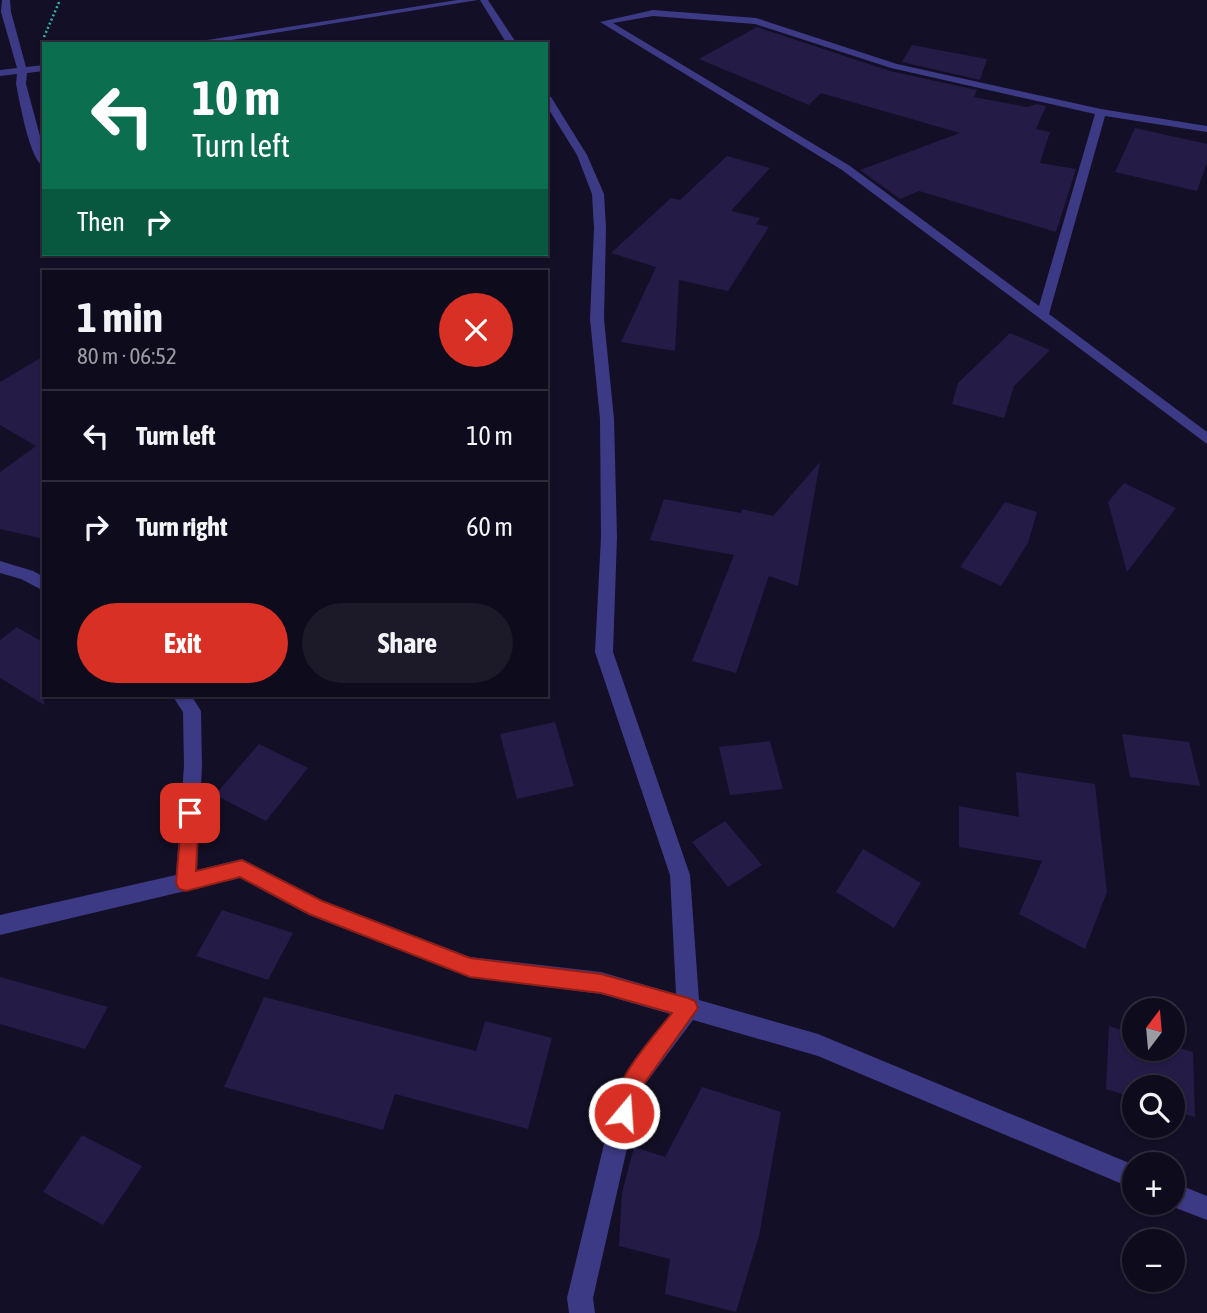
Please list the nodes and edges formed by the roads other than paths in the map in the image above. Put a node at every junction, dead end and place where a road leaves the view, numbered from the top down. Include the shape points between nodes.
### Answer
1 (6, 0) edge
2 (474, 0) edge
3 (484, 0) edge
4 (200, 42) edge
5 (511, 42) edge
6 (42, 68) edge
7 (22, 70) junction
8 (0, 73) edge
9 (548, 100) edge
10 (1101, 112) junction
11 (1207, 129) edge
12 (42, 159) edge
13 (1043, 314) junction
14 (1207, 439) edge
15 (0, 568) edge
16 (42, 584) edge
17 (182, 697) edge
18 (186, 883) junction
19 (0, 925) edge
20 (688, 1008) junction
21 (1122, 1172) edge
22 (1185, 1199) edge
23 (1207, 1208) edge
24 (582, 1313) edge

1 - 7 street
2 - 4 street
3 - 5 street
6 - 7 street
7 - 8 street
7 - 12 street via 20,84
9 - 20 street via 582,156 598,194 597,319 608,484 604,652 680,874
10 - 11 street
10 - 13 street
10 - 13 street via 894,66 756,21 653,13 605,22 846,168
13 - 14 street
15 - 16 street
17 - 18 street via 191,711 193,752
18 - 19 street
18 - 20 street via 242,868 316,908 470,967 601,983
20 - 21 street via 818,1045
20 - 24 street via 630,1086 580,1298
22 - 23 street

